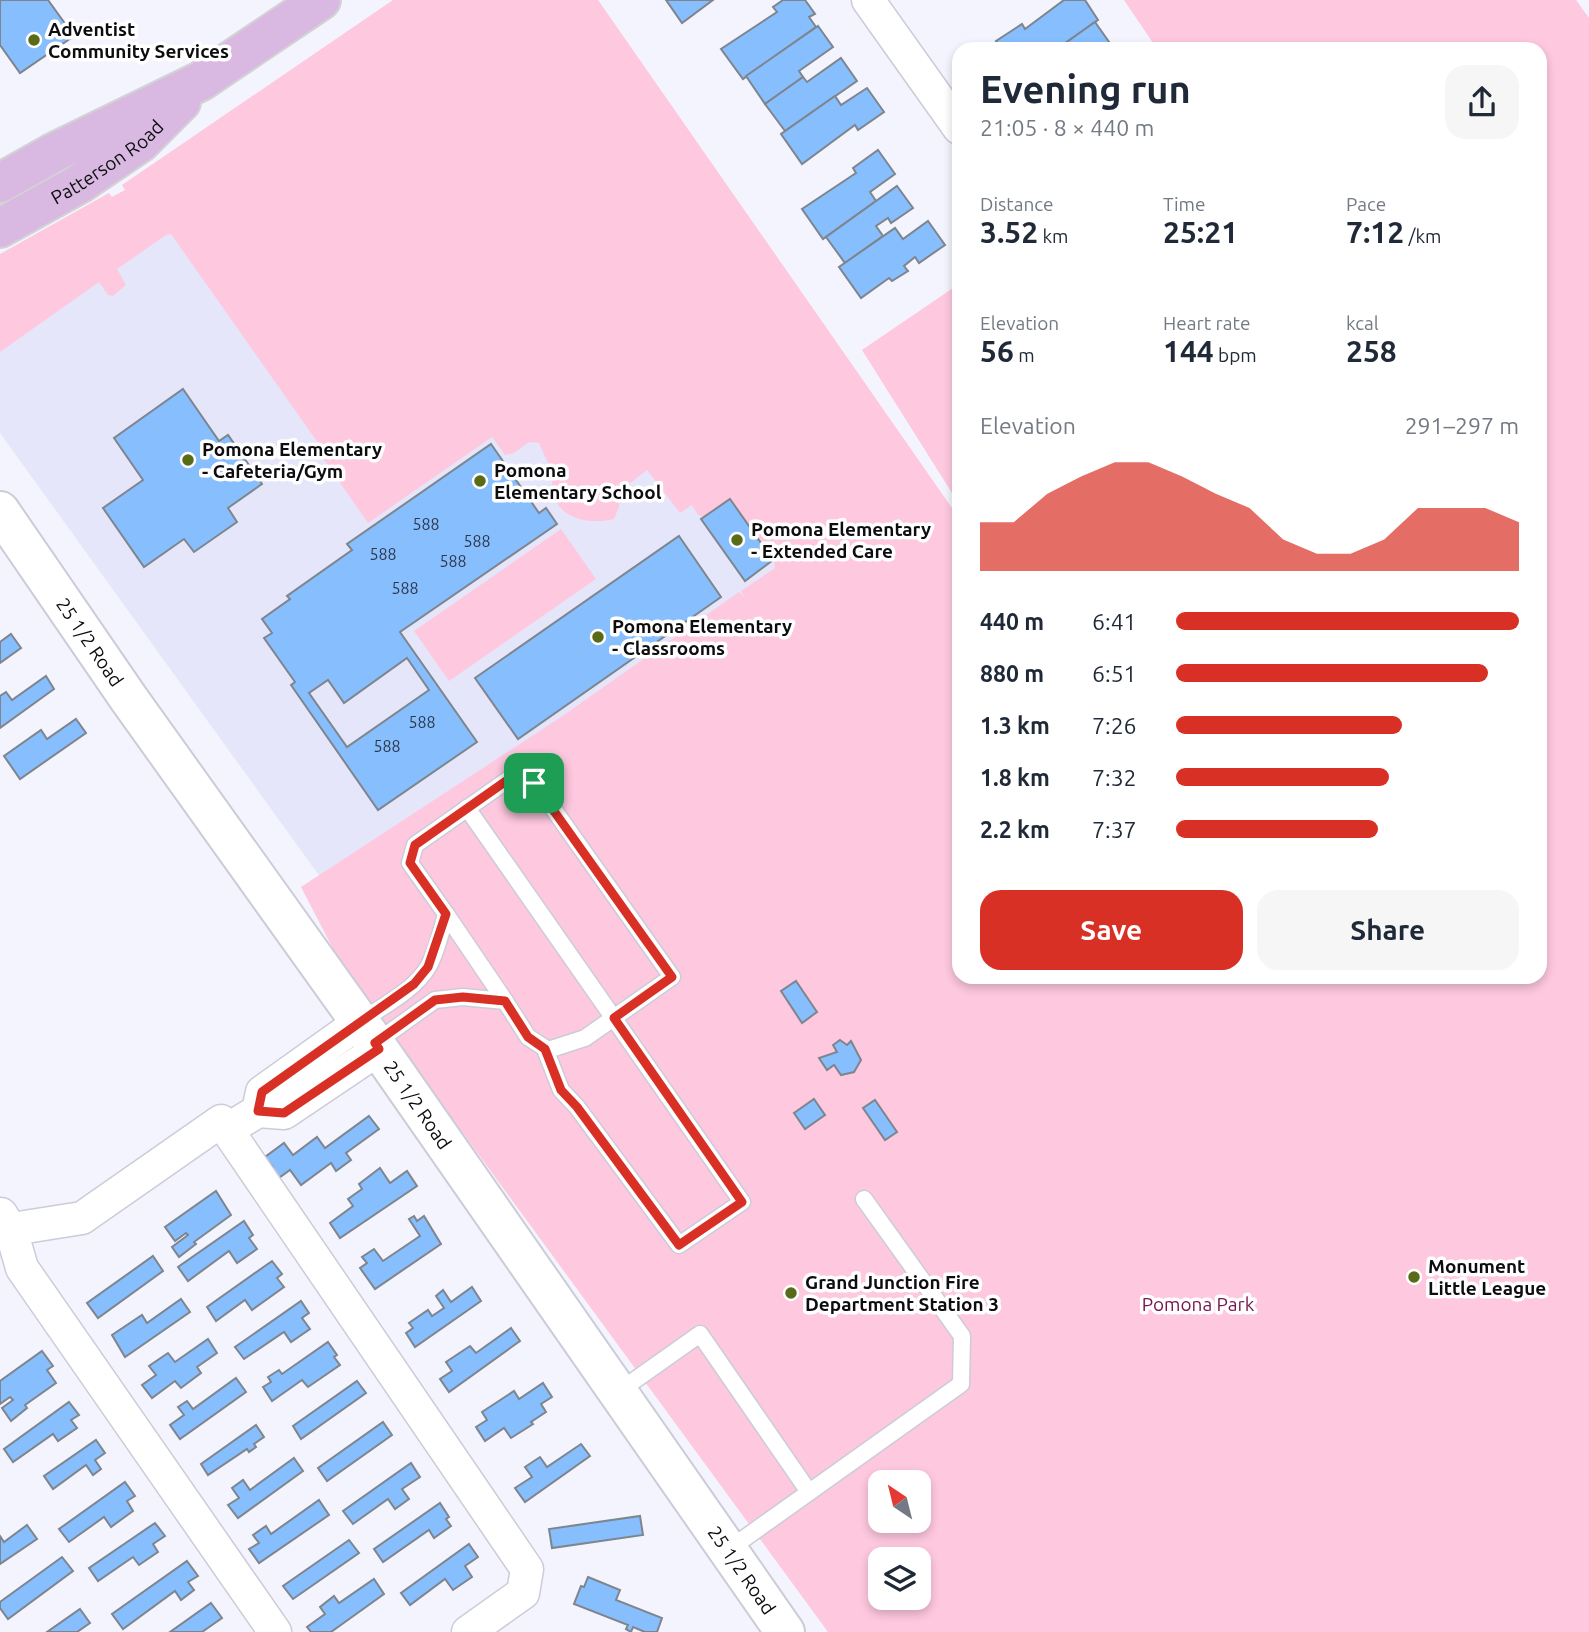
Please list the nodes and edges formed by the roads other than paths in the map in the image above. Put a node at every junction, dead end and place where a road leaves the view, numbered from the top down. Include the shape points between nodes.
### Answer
1 (321, 0) edge
2 (868, 0) edge
3 (201, 81) junction
4 (952, 118) edge
5 (0, 183) edge
6 (0, 228) edge
7 (0, 511) edge
8 (467, 808) junction
9 (446, 914) junction
10 (505, 1001) junction
11 (614, 1018) junction
12 (371, 1038) junction
13 (545, 1049) junction
14 (227, 1130) junction
15 (864, 1199) dead end
16 (4, 1225) edge
17 (618, 1392) junction
18 (809, 1492) junction
19 (728, 1550) junction
20 (275, 1632) edge
21 (468, 1632) edge
22 (785, 1632) edge

1 - 3 main road, Patterson Road
2 - 4 street
3 - 5 main road, Patterson Road
3 - 6 main road, Patterson Road via 141,142 79,184
7 - 12 street, 25 1/2 Road
8 - 9 lane via 415,845 410,863
8 - 11 lane
8 - 11 lane via 509,779 534,783 672,977
9 - 10 lane
9 - 12 lane via 428,967
10 - 12 lane via 435,1000
10 - 13 lane via 528,1037
11 - 13 lane via 585,1038
11 - 13 lane via 742,1202 679,1245 561,1090
12 - 14 street via 284,1113 258,1111
12 - 17 street, 25 1/2 Road
14 - 16 street via 221,1121 82,1218
14 - 21 street via 527,1569 523,1593
15 - 18 lane via 962,1336 961,1384
16 - 20 street via 22,1268
17 - 18 lane via 700,1334
17 - 19 street, 25 1/2 Road
18 - 19 lane
19 - 22 street, 25 1/2 Road

